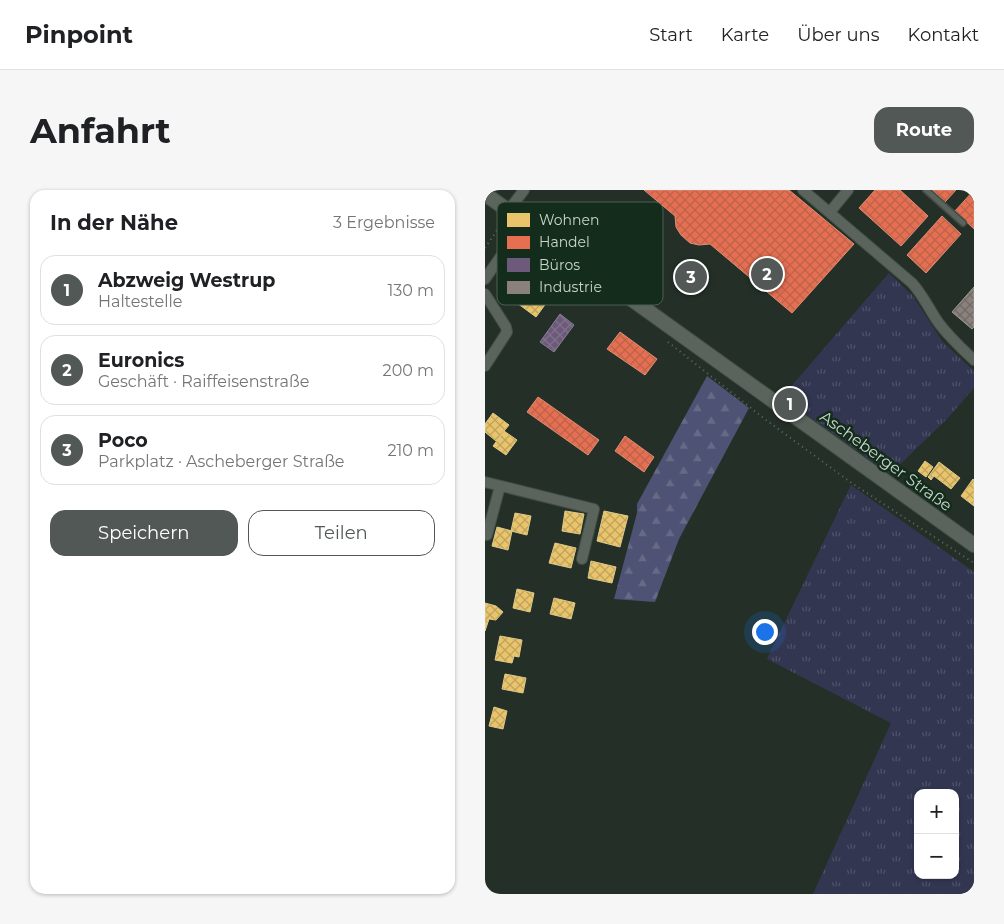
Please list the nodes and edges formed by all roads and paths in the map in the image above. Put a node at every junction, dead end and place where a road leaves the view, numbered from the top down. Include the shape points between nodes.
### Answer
1 (524, 190) edge
2 (803, 190) edge
3 (848, 190) edge
4 (926, 190) edge
5 (485, 194) edge
6 (515, 202) edge
7 (497, 206) edge
8 (830, 212) junction
9 (963, 223) dead end
10 (497, 229) edge
11 (485, 248) edge
12 (497, 261) edge
13 (485, 279) edge
14 (485, 294) edge
15 (638, 305) edge
16 (665, 340) dead end
17 (974, 360) edge
18 (485, 366) edge
19 (485, 482) edge
20 (500, 486) junction
21 (487, 535) dead end
22 (974, 546) edge
23 (582, 559) dead end
24 (974, 563) edge

1 - 6 street
2 - 8 street
3 - 8 street
4 - 9 lane
5 - 7 street, Ascheberger Straße
8 - 17 street via 921,292 947,334
10 - 11 path
12 - 13 street
14 - 18 street via 507,332
15 - 22 street, Ascheberger Straße
16 - 24 path via 853,484
19 - 20 street
20 - 21 street
20 - 23 street via 594,509

